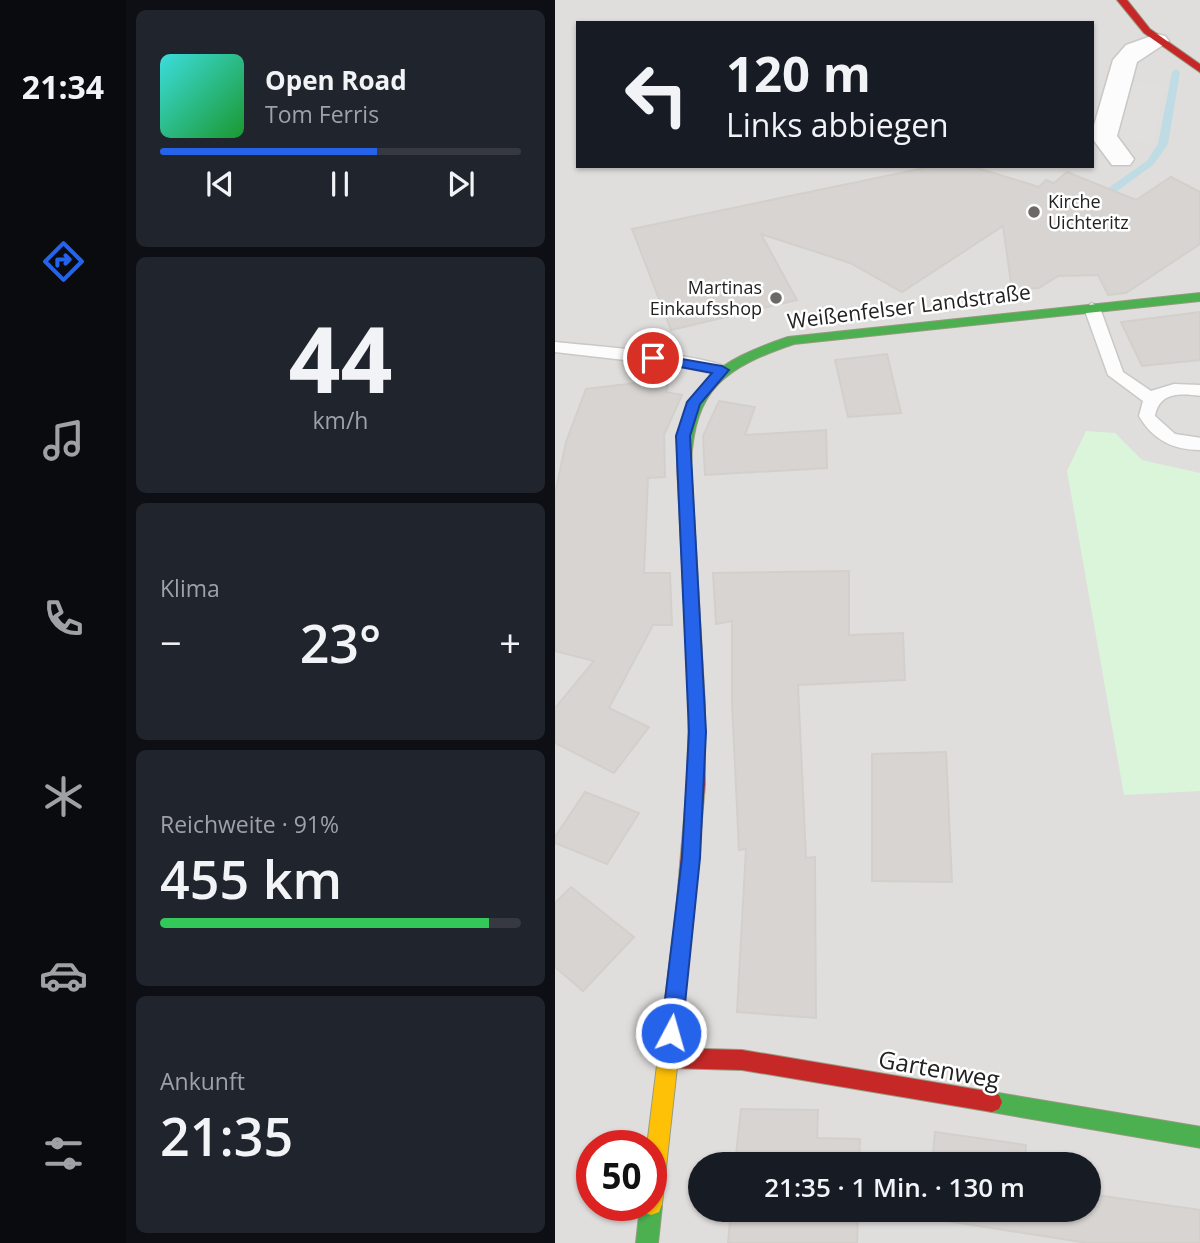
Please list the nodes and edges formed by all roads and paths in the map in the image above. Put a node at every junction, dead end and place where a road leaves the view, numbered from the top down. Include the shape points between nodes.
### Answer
1 (1122, 0) edge
2 (1157, 41) junction
3 (1200, 70) edge
4 (1121, 159) dead end
5 (1200, 296) edge
6 (1092, 308) junction
7 (555, 347) edge
8 (722, 370) junction
9 (1200, 391) edge
10 (1151, 399) junction
11 (1200, 444) edge
12 (669, 1058) junction
13 (660, 1130) edge
14 (1200, 1138) edge
15 (649, 1221) edge
16 (647, 1243) edge

1 - 2 main road
2 - 3 main road
2 - 4 street via 1134,50 1125,60 1104,136
5 - 6 main road, Weißenfelser Landstraße
6 - 8 main road, Weißenfelser Landstraße via 820,335 763,348
6 - 10 lane via 1116,375
7 - 8 lane via 677,360
8 - 12 main road, Weißenfelser Landstraße via 694,402 683,436 697,706 696,784
9 - 10 lane via 1171,388
10 - 11 lane via 1147,416 1159,433
12 - 13 main road, Weißenfelser Landstraße
12 - 14 main road, Gartenweg via 742,1060
15 - 16 main road, Weißenfelser Landstraße

